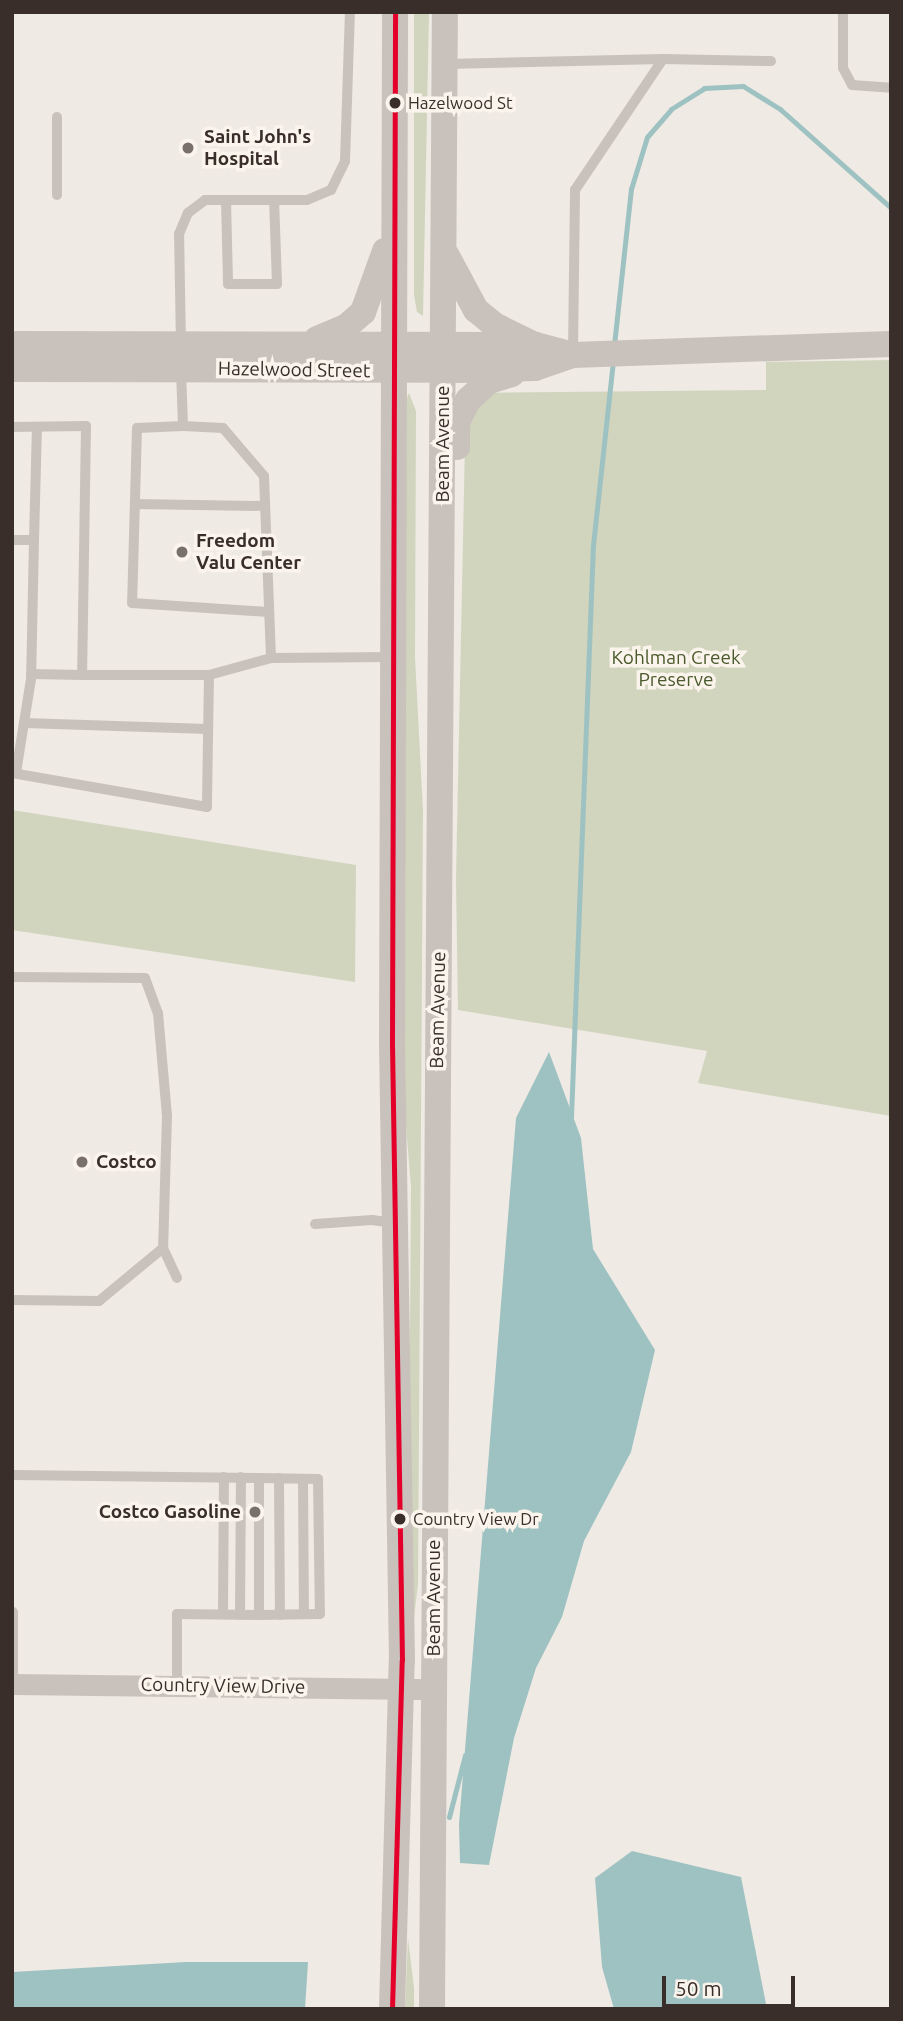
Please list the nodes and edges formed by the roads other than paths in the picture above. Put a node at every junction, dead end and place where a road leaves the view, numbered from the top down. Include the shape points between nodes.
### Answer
1 (349, 12) edge
2 (395, 12) edge
3 (445, 12) edge
4 (843, 12) edge
5 (663, 59) junction
6 (771, 61) dead end
7 (444, 64) junction
8 (891, 88) edge
9 (57, 117) dead end
10 (57, 195) dead end
11 (226, 200) junction
12 (274, 200) junction
13 (393, 212) junction
14 (443, 246) junction
15 (310, 342) junction
16 (12, 344) edge
17 (395, 344) junction
18 (891, 344) edge
19 (181, 355) junction
20 (573, 355) junction
21 (536, 356) junction
22 (443, 358) junction
23 (12, 369) edge
24 (394, 371) junction
25 (183, 426) junction
26 (12, 427) edge
27 (37, 427) junction
28 (135, 504) junction
29 (265, 506) junction
30 (12, 540) edge
31 (34, 540) junction
32 (269, 612) junction
33 (441, 615) junction
34 (394, 657) junction
35 (271, 658) junction
36 (32, 674) junction
37 (82, 675) junction
38 (209, 675) junction
39 (24, 723) junction
40 (208, 729) junction
41 (14, 773) edge
42 (12, 977) edge
43 (397, 1223) junction
44 (315, 1224) dead end
45 (163, 1248) junction
46 (177, 1278) dead end
47 (12, 1300) edge
48 (14, 1475) dead end
49 (224, 1477) junction
50 (241, 1477) junction
51 (259, 1478) junction
52 (279, 1478) junction
53 (303, 1479) junction
54 (13, 1612) edge
55 (223, 1614) junction
56 (304, 1614) junction
57 (240, 1615) junction
58 (259, 1615) junction
59 (280, 1615) junction
60 (13, 1684) edge
61 (177, 1686) junction
62 (401, 1688) junction
63 (433, 1689) junction
64 (392, 2009) edge
65 (432, 2009) edge

1 - 12 lane via 345,161 331,190 307,200
2 - 13 street, Beam Avenue
3 - 7 street, Beam Avenue
4 - 8 lane via 843,68 852,85
5 - 6 lane
5 - 7 lane
5 - 20 lane via 575,190
7 - 14 street, Beam Avenue
9 - 10 lane
11 - 12 lane
11 - 12 lane via 228,285 277,284
11 - 19 lane via 205,200 188,213 179,234
13 - 15 street via 370,301 347,326
13 - 17 street, Beam Avenue
14 - 21 street via 476,310
14 - 22 street, Beam Avenue
15 - 17 street, Hazelwood Street
15 - 19 street, Hazelwood Street
16 - 19 street, Hazelwood Street
17 - 22 street, Hazelwood Street
17 - 24 street, Beam Avenue
18 - 20 street, Hazelwood Street
19 - 23 street, Hazelwood Street
19 - 24 street, Hazelwood Street
19 - 25 lane
20 - 21 street, Hazelwood Street
21 - 22 street, Hazelwood Street
21 - 33 street via 489,381 468,400 457,422 455,559
22 - 24 street, Hazelwood Street
22 - 33 street, Beam Avenue
24 - 34 street, Beam Avenue
25 - 28 lane via 137,428
25 - 29 lane via 223,428 264,476
26 - 27 lane
27 - 31 lane
27 - 37 lane via 86,426
28 - 29 lane
28 - 32 lane via 132,603
29 - 32 lane
30 - 31 lane
31 - 36 lane
32 - 35 lane
33 - 63 street, Beam Avenue
34 - 35 lane
34 - 43 street, Beam Avenue via 392,1045
35 - 38 lane
36 - 37 lane
36 - 39 lane
37 - 38 lane
38 - 40 lane
39 - 40 lane
39 - 41 lane
40 - 41 lane via 207,807
42 - 45 lane via 145,978 158,1013 167,1116
43 - 44 lane
43 - 62 street, Beam Avenue
45 - 46 lane
45 - 47 lane via 99,1301
48 - 49 lane
49 - 50 lane
49 - 55 lane
50 - 51 lane
50 - 57 lane
51 - 52 lane
51 - 58 lane
52 - 53 lane
52 - 59 lane
53 - 56 lane
53 - 56 lane via 318,1479 320,1614
54 - 60 lane
55 - 57 lane
55 - 61 lane via 177,1614
56 - 59 lane
57 - 58 lane
58 - 59 lane
60 - 61 street, Country View Drive
61 - 62 street, Country View Drive
62 - 63 street, Country View Drive
62 - 64 street, Beam Avenue
63 - 65 street, Beam Avenue

